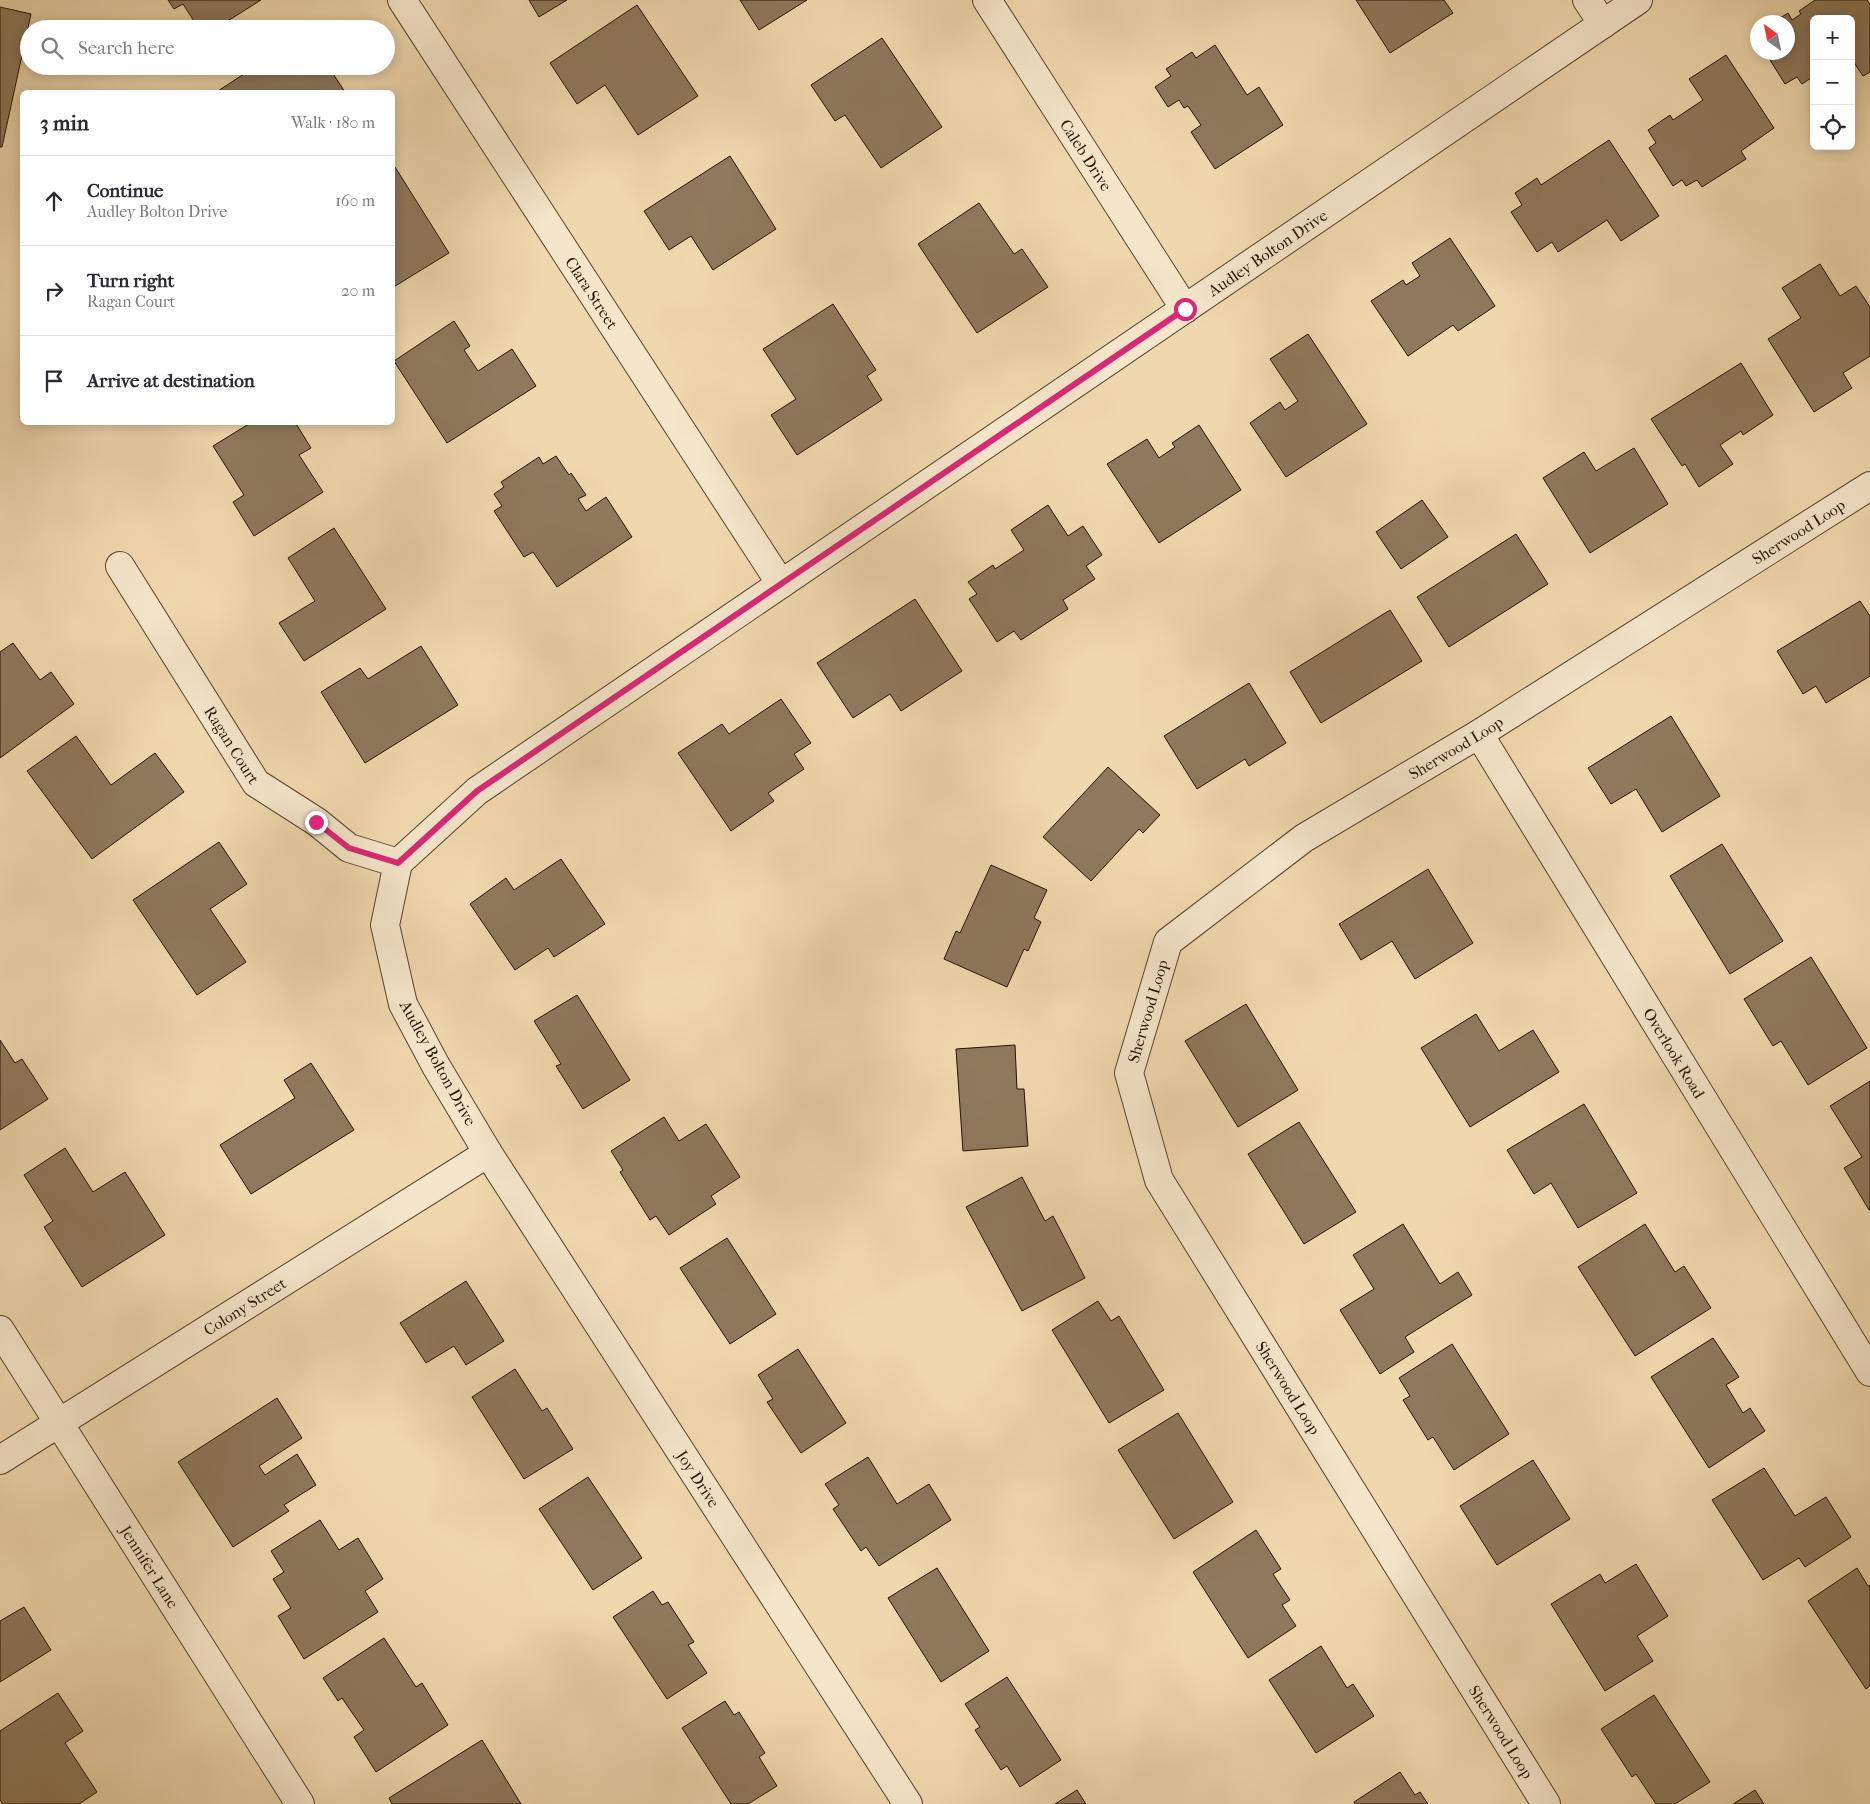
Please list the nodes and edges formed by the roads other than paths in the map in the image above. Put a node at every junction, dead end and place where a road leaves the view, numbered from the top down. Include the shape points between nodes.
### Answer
1 (402, 0) edge
2 (987, 0) edge
3 (1587, 0) edge
4 (1638, 0) edge
5 (1603, 24) junction
6 (1185, 309) junction
7 (1870, 486) edge
8 (120, 566) dead end
9 (781, 584) junction
10 (1479, 734) junction
11 (398, 863) junction
12 (488, 1153) junction
13 (0, 1330) edge
14 (1870, 1372) edge
15 (59, 1423) junction
16 (0, 1460) edge
17 (300, 1804) edge
18 (908, 1804) edge
19 (1546, 1804) edge

1 - 9 street, Clara Street
2 - 6 street, Caleb Drive
3 - 5 street
4 - 5 street, Audley Bolton Drive
5 - 6 street, Audley Bolton Drive
6 - 9 street, Audley Bolton Drive
7 - 10 street, Sherwood Loop
8 - 11 street, Ragan Court via 256,783 349,848
9 - 11 street, Audley Bolton Drive via 477,791
10 - 14 street, Overlook Road
10 - 19 street, Sherwood Loop via 1304,838 1168,942 1129,1073 1159,1180
11 - 12 street, Audley Bolton Drive via 385,925 403,1004
12 - 15 street, Colony Street
12 - 18 street, Joy Drive
13 - 15 street, Jennifer Lane
15 - 16 street, Colony Street
15 - 17 street, Jennifer Lane

